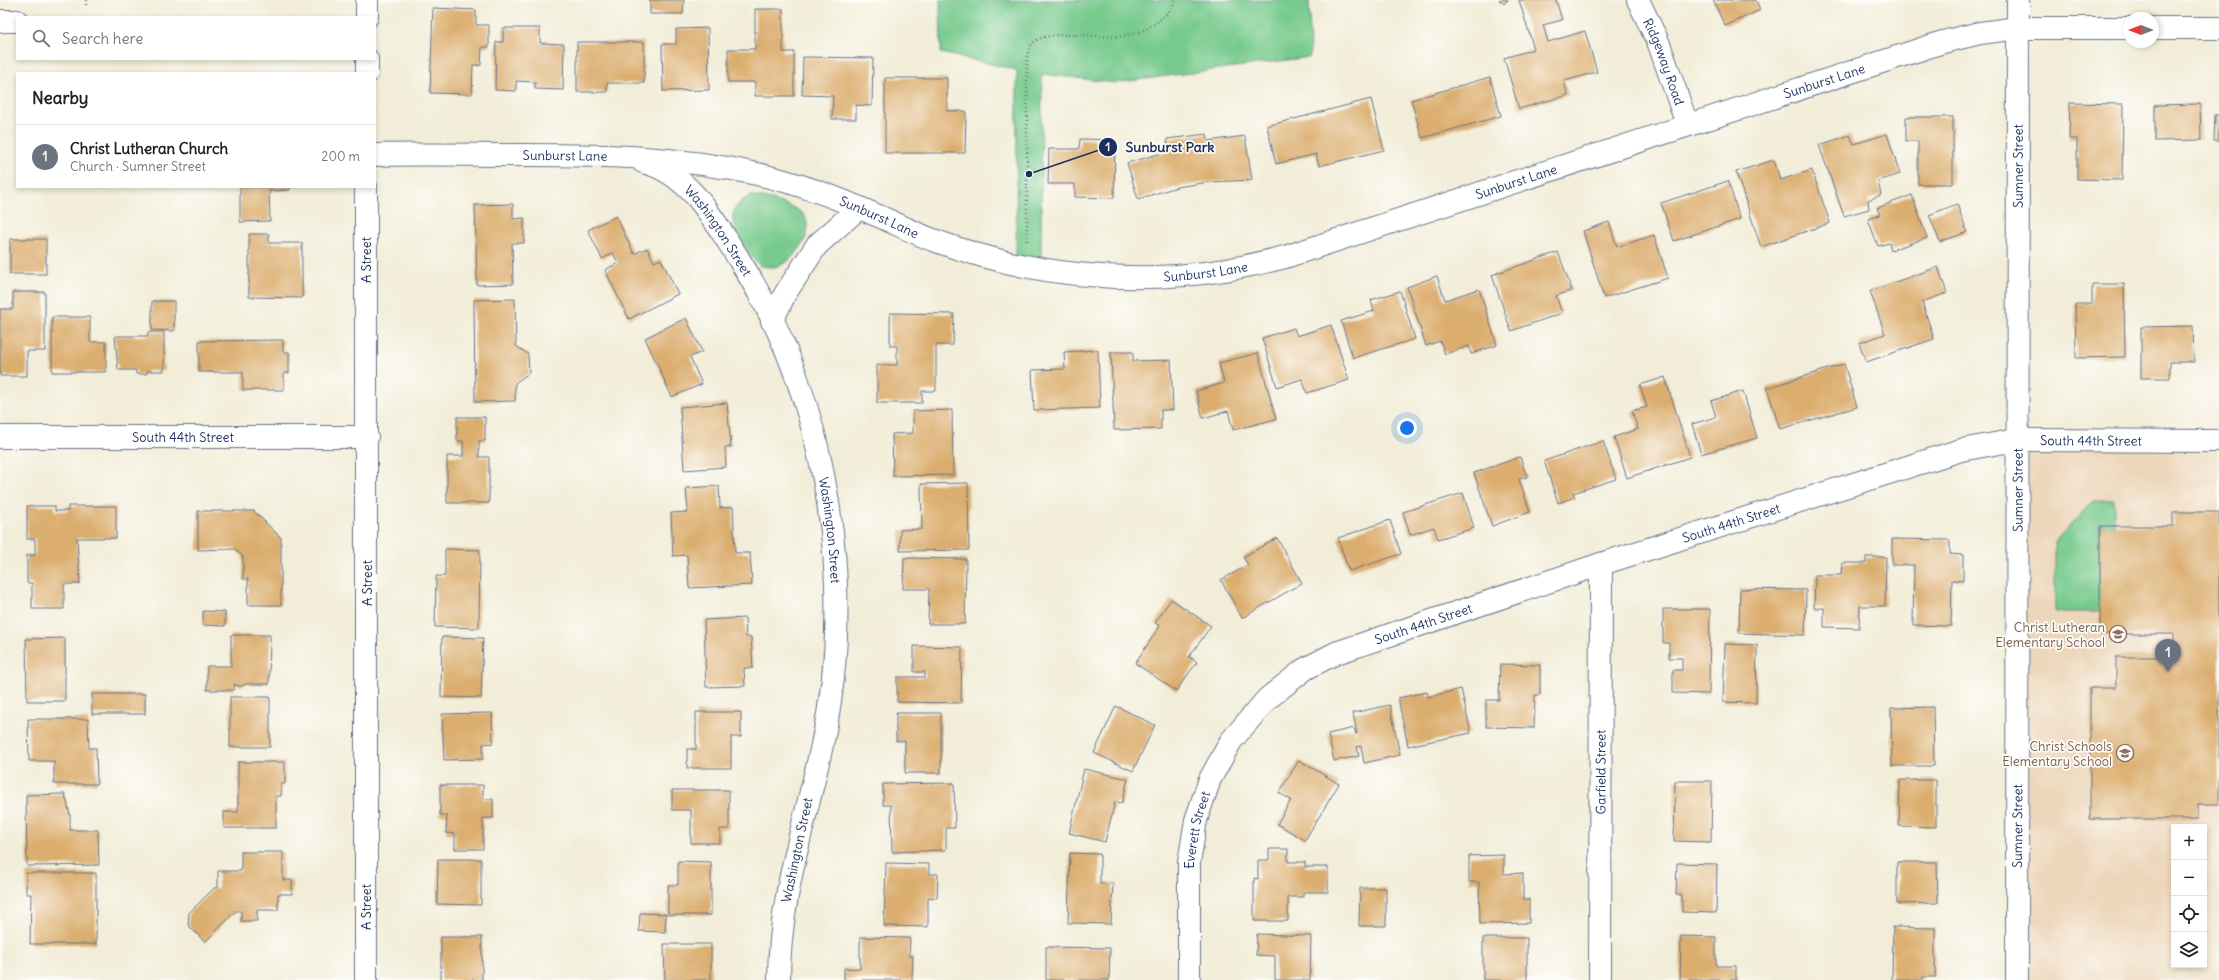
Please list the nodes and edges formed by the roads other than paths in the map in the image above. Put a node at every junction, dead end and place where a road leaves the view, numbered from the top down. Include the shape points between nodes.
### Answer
1 (367, 0) edge
2 (1638, 0) edge
3 (2018, 0) edge
4 (367, 16) edge
5 (0, 21) edge
6 (16, 21) edge
7 (2018, 28) junction
8 (2123, 28) edge
9 (2159, 28) edge
10 (2219, 28) edge
11 (367, 60) edge
12 (367, 72) edge
13 (1687, 124) junction
14 (376, 155) edge
15 (618, 156) junction
16 (366, 188) edge
17 (859, 208) junction
18 (772, 321) junction
19 (0, 436) edge
20 (367, 436) junction
21 (2016, 440) junction
22 (2219, 441) edge
23 (1601, 564) junction
24 (1267, 699) joint
25 (366, 980) edge
26 (779, 980) edge
27 (1189, 980) edge
28 (1600, 980) edge
29 (2017, 980) edge

1 - 4 street
2 - 13 street, Ridgeway Road via 1659,44
3 - 7 street, Sumner Street
5 - 6 street
7 - 8 street, Sunburst Lane
7 - 13 street, Sunburst Lane via 1980,33 1943,42
7 - 21 street, Sumner Street
9 - 10 street
11 - 12 street
13 - 17 street, Sunburst Lane via 1285,257 1227,270 1168,277 1108,278 1049,272 991,259 934,241
14 - 15 street, Sunburst Lane
15 - 17 street, Sunburst Lane via 699,162 759,174 810,188
15 - 18 street, Washington Street via 648,163 672,175 691,191 712,218 746,271
16 - 20 street, A Street
17 - 18 street via 817,245 785,294
18 - 26 street, Washington Street via 804,401 822,470 833,541 837,603 834,673 823,744 787,892
19 - 20 street, South 44th Street
20 - 25 street, A Street
21 - 22 street, South 44th Street
21 - 23 street, South 44th Street via 1981,445 1928,458
21 - 29 street, Sumner Street
23 - 24 street, South 44th Street via 1336,653 1305,669
23 - 28 street, Garfield Street
24 - 27 street, Everett Street via 1231,741 1210,779 1196,820 1189,863

